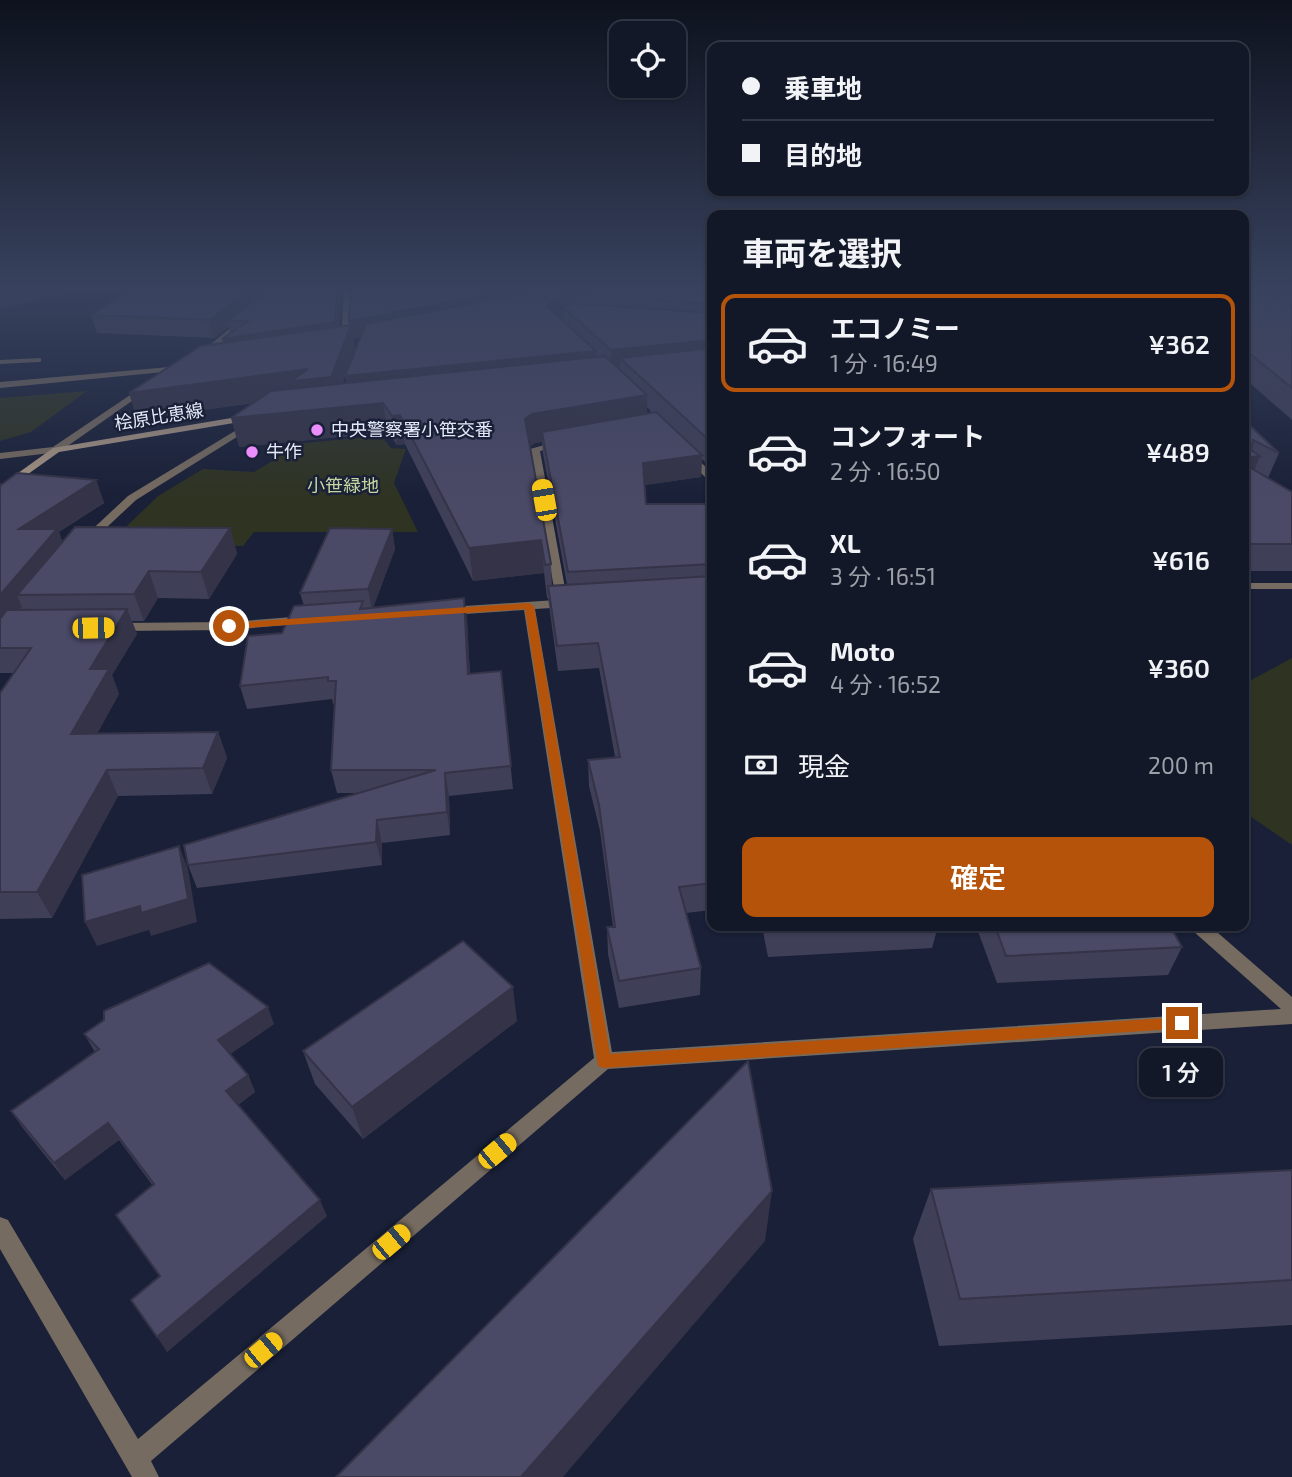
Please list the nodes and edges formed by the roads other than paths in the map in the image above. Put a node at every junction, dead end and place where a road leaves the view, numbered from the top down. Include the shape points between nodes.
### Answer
1 (38, 360) dead end
2 (201, 360) edge
3 (0, 362) edge
4 (211, 364) edge
5 (164, 379) edge
6 (0, 385) edge
7 (153, 385) edge
8 (255, 419) joint
9 (576, 441) edge
10 (677, 444) edge
11 (56, 450) junction
12 (0, 456) edge
13 (707, 473) edge
14 (0, 491) edge
15 (82, 545) edge
16 (1249, 586) edge
17 (1292, 586) edge
18 (576, 602) edge
19 (562, 603) junction
20 (529, 606) junction
21 (434, 612) edge
22 (325, 619) edge
23 (107, 628) edge
24 (1205, 931) edge
25 (1292, 1008) edge
26 (1292, 1016) edge
27 (604, 1061) junction
28 (0, 1228) edge
29 (140, 1468) edge

1 - 3 street
2 - 4 street via 197,363
5 - 6 street via 186,368
7 - 11 street
8 - 11 main road, 桧原比恵線
8 - 15 street via 132,498
9 - 19 street via 535,449
10 - 13 street
11 - 12 street
11 - 14 main road, 桧原比恵線
16 - 17 street
18 - 19 street
19 - 20 street
20 - 21 street
20 - 27 street
22 - 23 street
24 - 25 street
26 - 27 street
27 - 29 street
28 - 29 street

